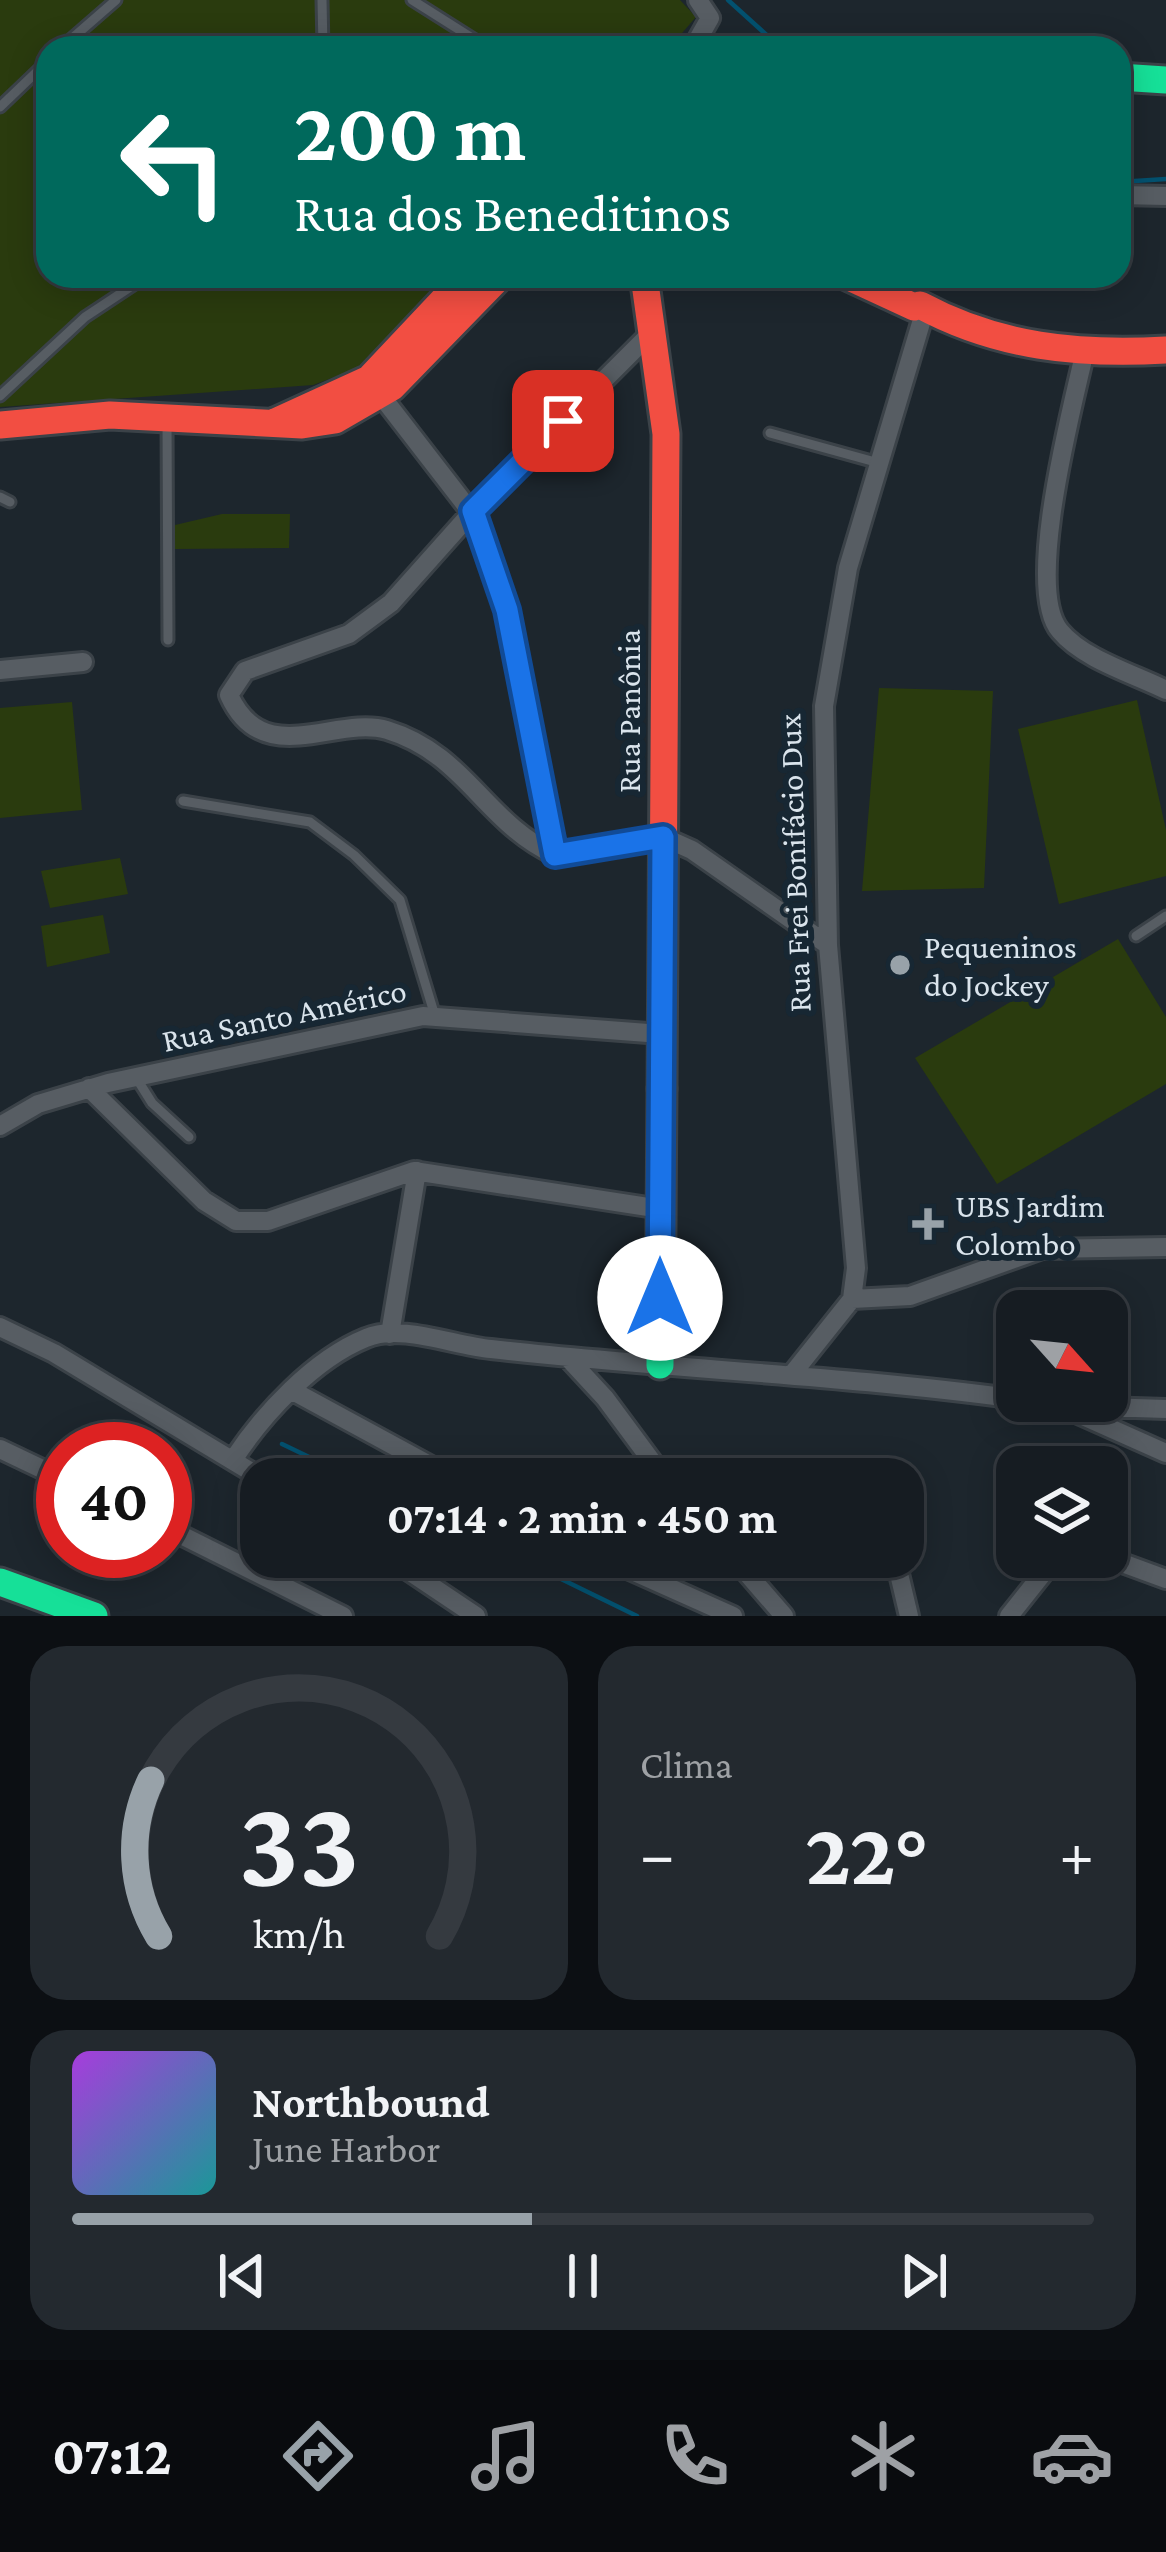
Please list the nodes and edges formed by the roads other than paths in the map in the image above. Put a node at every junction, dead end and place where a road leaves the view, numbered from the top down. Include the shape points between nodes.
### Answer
1 (116, 0) edge
2 (322, 0) edge
3 (412, 0) edge
4 (698, 0) edge
5 (75, 36) edge
6 (323, 36) edge
7 (469, 36) edge
8 (700, 36) edge
9 (36, 72) edge
10 (1131, 78) edge
11 (1166, 80) edge
12 (0, 107) edge
13 (1131, 195) edge
14 (1166, 196) edge
15 (128, 288) edge
16 (456, 288) edge
17 (487, 288) edge
18 (646, 288) edge
19 (872, 288) edge
20 (921, 311) edge
21 (653, 331) junction
22 (1166, 350) edge
23 (1084, 356) junction
24 (375, 388) junction
25 (0, 395) edge
26 (167, 415) junction
27 (0, 425) edge
28 (770, 433) dead end
29 (878, 463) junction
30 (473, 511) junction
31 (168, 640) dead end
32 (82, 662) dead end
33 (0, 670) edge
34 (1166, 690) edge
35 (184, 801) dead end
36 (663, 837) junction
37 (555, 855) junction
38 (1166, 916) edge
39 (1136, 936) dead end
40 (828, 945) junction
41 (435, 1016) junction
42 (661, 1034) junction
43 (136, 1076) junction
44 (88, 1088) junction
45 (0, 1126) edge
46 (188, 1138) dead end
47 (417, 1171) junction
48 (661, 1209) junction
49 (1166, 1247) edge
50 (852, 1299) junction
51 (0, 1328) edge
52 (390, 1334) junction
53 (568, 1358) junction
54 (660, 1365) junction
55 (793, 1373) junction
56 (607, 1380) junction
57 (293, 1390) junction
58 (996, 1397) edge
59 (1128, 1407) edge
60 (1166, 1409) edge
61 (1097, 1422) edge
62 (0, 1449) edge
63 (1166, 1453) edge
64 (417, 1458) edge
65 (653, 1458) edge
66 (233, 1460) junction
67 (240, 1464) edge
68 (36, 1466) edge
69 (192, 1540) edge
70 (1128, 1565) edge
71 (419, 1578) edge
72 (648, 1578) edge
73 (751, 1578) edge
74 (900, 1578) edge
75 (1039, 1578) edge
76 (1166, 1579) edge
77 (0, 1582) edge
78 (89, 1615) edge
79 (343, 1616) edge
80 (476, 1616) edge
81 (733, 1616) edge
82 (784, 1616) edge
83 (909, 1616) edge
84 (1009, 1616) edge

1 - 5 lane
2 - 6 lane
3 - 7 lane
4 - 8 street via 710,18
9 - 12 lane
10 - 11 street
13 - 14 street
15 - 25 lane
16 - 24 street
17 - 24 street
18 - 21 street, Rua Panônia
19 - 20 street
20 - 23 street via 1010,342
20 - 29 street, Rua Frei Bonifácio Dux
21 - 30 street
21 - 36 street, Rua Panônia via 666,434
22 - 23 street
23 - 34 street via 1053,496 1053,619 1078,645
24 - 26 street via 352,413 301,429
24 - 30 street
26 - 27 street via 49,416
26 - 31 lane
28 - 29 lane
29 - 40 street, Rua Frei Bonifácio Dux via 832,638 824,706
30 - 37 street via 507,610
30 - 37 street via 391,603 349,634 245,671 230,695 252,726 270,733 315,738 372,725 396,733 452,761 520,838
32 - 33 street
35 - 41 lane via 310,822 354,854 400,900
36 - 37 street
36 - 40 street
36 - 42 street, Rua Panônia
38 - 39 lane
40 - 50 street, Rua Frei Bonifácio Dux via 856,1268
41 - 42 street, Rua Santo Américo
41 - 43 street, Rua Santo Américo
42 - 48 street, Rua Panônia
43 - 44 street, Rua Santo Américo
43 - 46 lane
44 - 45 street, Rua Santo Américo
44 - 47 street via 204,1201 236,1221 268,1220
47 - 48 street
47 - 52 street
48 - 54 street, Rua Panônia
49 - 50 street via 1042,1249 910,1296
50 - 55 street
51 - 66 street
52 - 53 street
52 - 57 street via 354,1344
53 - 56 street
53 - 56 street via 582,1373
54 - 55 street
54 - 56 street
55 - 58 street
56 - 65 street
57 - 64 street
57 - 66 street
59 - 60 street
61 - 63 street
62 - 68 street
66 - 67 street
69 - 79 street
70 - 76 street
71 - 80 street
72 - 81 street
73 - 82 street
74 - 83 street
75 - 84 street
77 - 78 street

